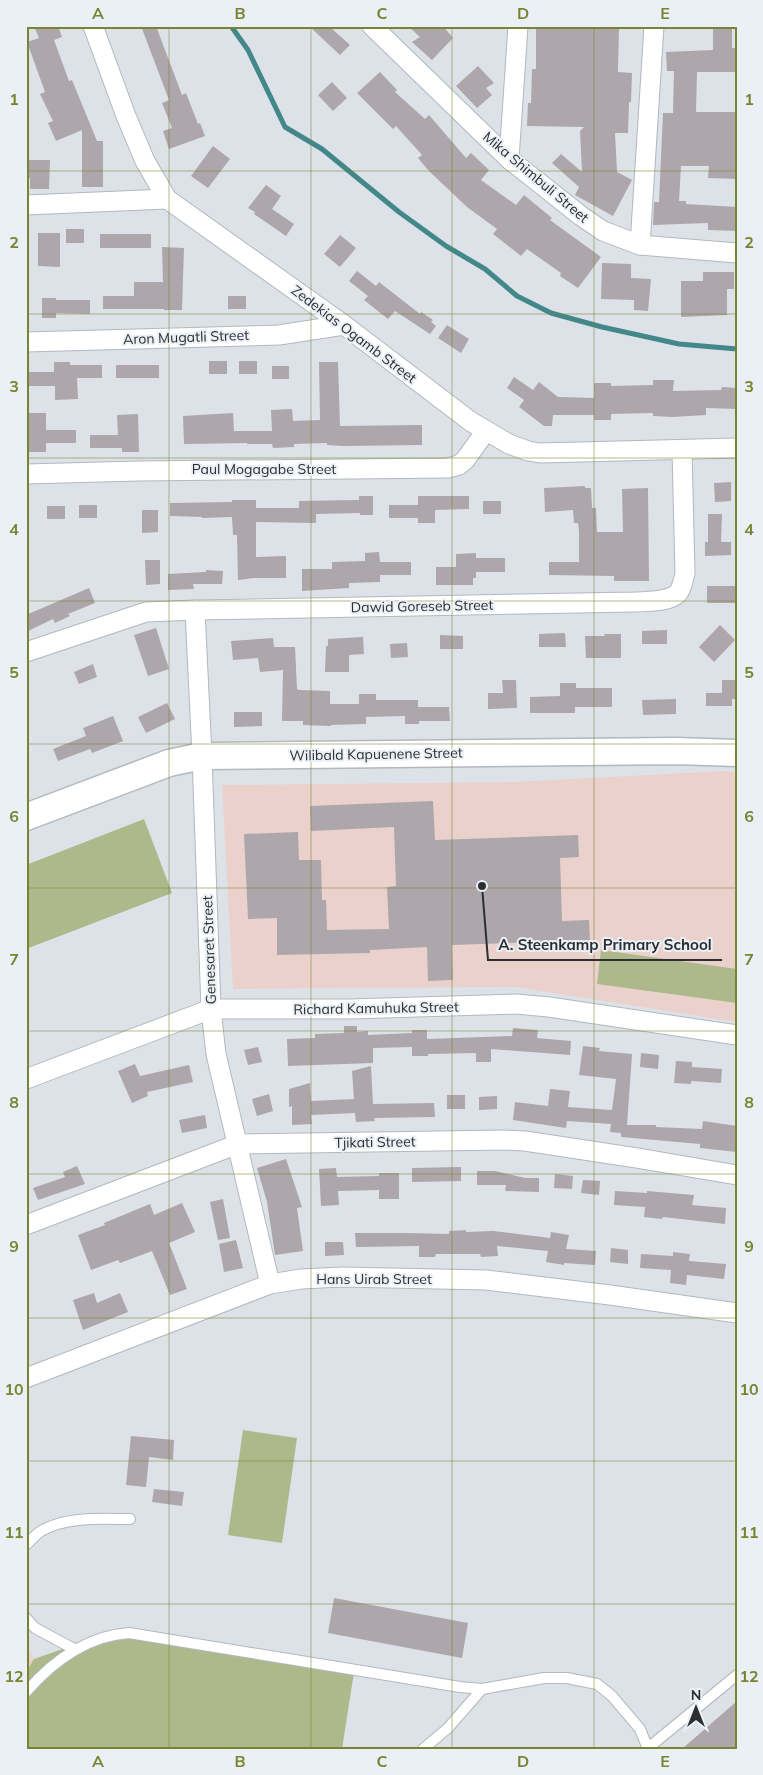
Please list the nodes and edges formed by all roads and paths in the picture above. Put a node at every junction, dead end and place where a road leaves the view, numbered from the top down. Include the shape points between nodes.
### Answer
1 (93, 26) edge
2 (372, 26) edge
3 (518, 26) edge
4 (654, 26) edge
5 (509, 159) junction
6 (167, 199) junction
7 (26, 205) edge
8 (640, 245) junction
9 (737, 253) edge
10 (344, 325) junction
11 (26, 342) edge
12 (486, 431) junction
13 (737, 448) edge
14 (682, 450) junction
15 (26, 474) edge
16 (195, 610) junction
17 (26, 652) edge
18 (737, 753) edge
19 (202, 756) junction
20 (26, 817) edge
21 (211, 1010) junction
22 (737, 1035) edge
23 (26, 1079) edge
24 (238, 1144) junction
25 (737, 1175) edge
26 (26, 1225) edge
27 (270, 1284) junction
28 (736, 1309) edge
29 (26, 1378) edge
30 (130, 1519) dead end
31 (26, 1545) edge
32 (26, 1618) edge
33 (74, 1649) junction
34 (737, 1675) edge
35 (482, 1689) junction
36 (26, 1692) edge
37 (423, 1749) edge
38 (648, 1749) edge

1 - 6 street, Zedekias Ogamb Street via 145,162
2 - 5 street, Mika Shimbuli Street
3 - 5 street
4 - 8 street
5 - 8 street, Mika Shimbuli Street via 603,231
6 - 7 street
6 - 10 street, Zedekias Ogamb Street
8 - 9 street, Mika Shimbuli Street
10 - 11 street, Aron Mugatli Street via 279,335
10 - 12 street, Zedekias Ogamb Street
12 - 14 street, Zedekias Ogamb Street via 519,448 540,453
12 - 15 street, Paul Mogagabe Street via 460,465 448,468
13 - 14 street, Zedekias Ogamb Street
14 - 16 street, Dawid Goreseb Street via 685,574 678,593 670,598 634,602
16 - 17 street, Dawid Goreseb Street via 146,612
16 - 19 street, Genesaret Street
18 - 19 street, Wilibald Kapuenene Street
19 - 20 street, Wilibald Kapuenene Street via 169,763
19 - 21 street, Genesaret Street
21 - 22 street, Richard Kamuhuka Street via 350,1010 516,1004
21 - 23 street, Richard Kamuhuka Street
21 - 24 street, Genesaret Street via 216,1054
24 - 25 street, Tjikati Street via 525,1141
24 - 26 street, Tjikati Street
24 - 27 street, Genesaret Street
27 - 28 street, Hans Uirab Street via 342,1277 486,1280
27 - 29 street, Hans Uirab Street
30 - 31 lane via 58,1523 39,1532
32 - 33 lane via 35,1628
33 - 35 lane via 98,1638 129,1633
33 - 36 lane
34 - 38 lane
35 - 37 lane via 448,1728
35 - 38 lane via 544,1678 567,1678 597,1684 612,1696 640,1729

